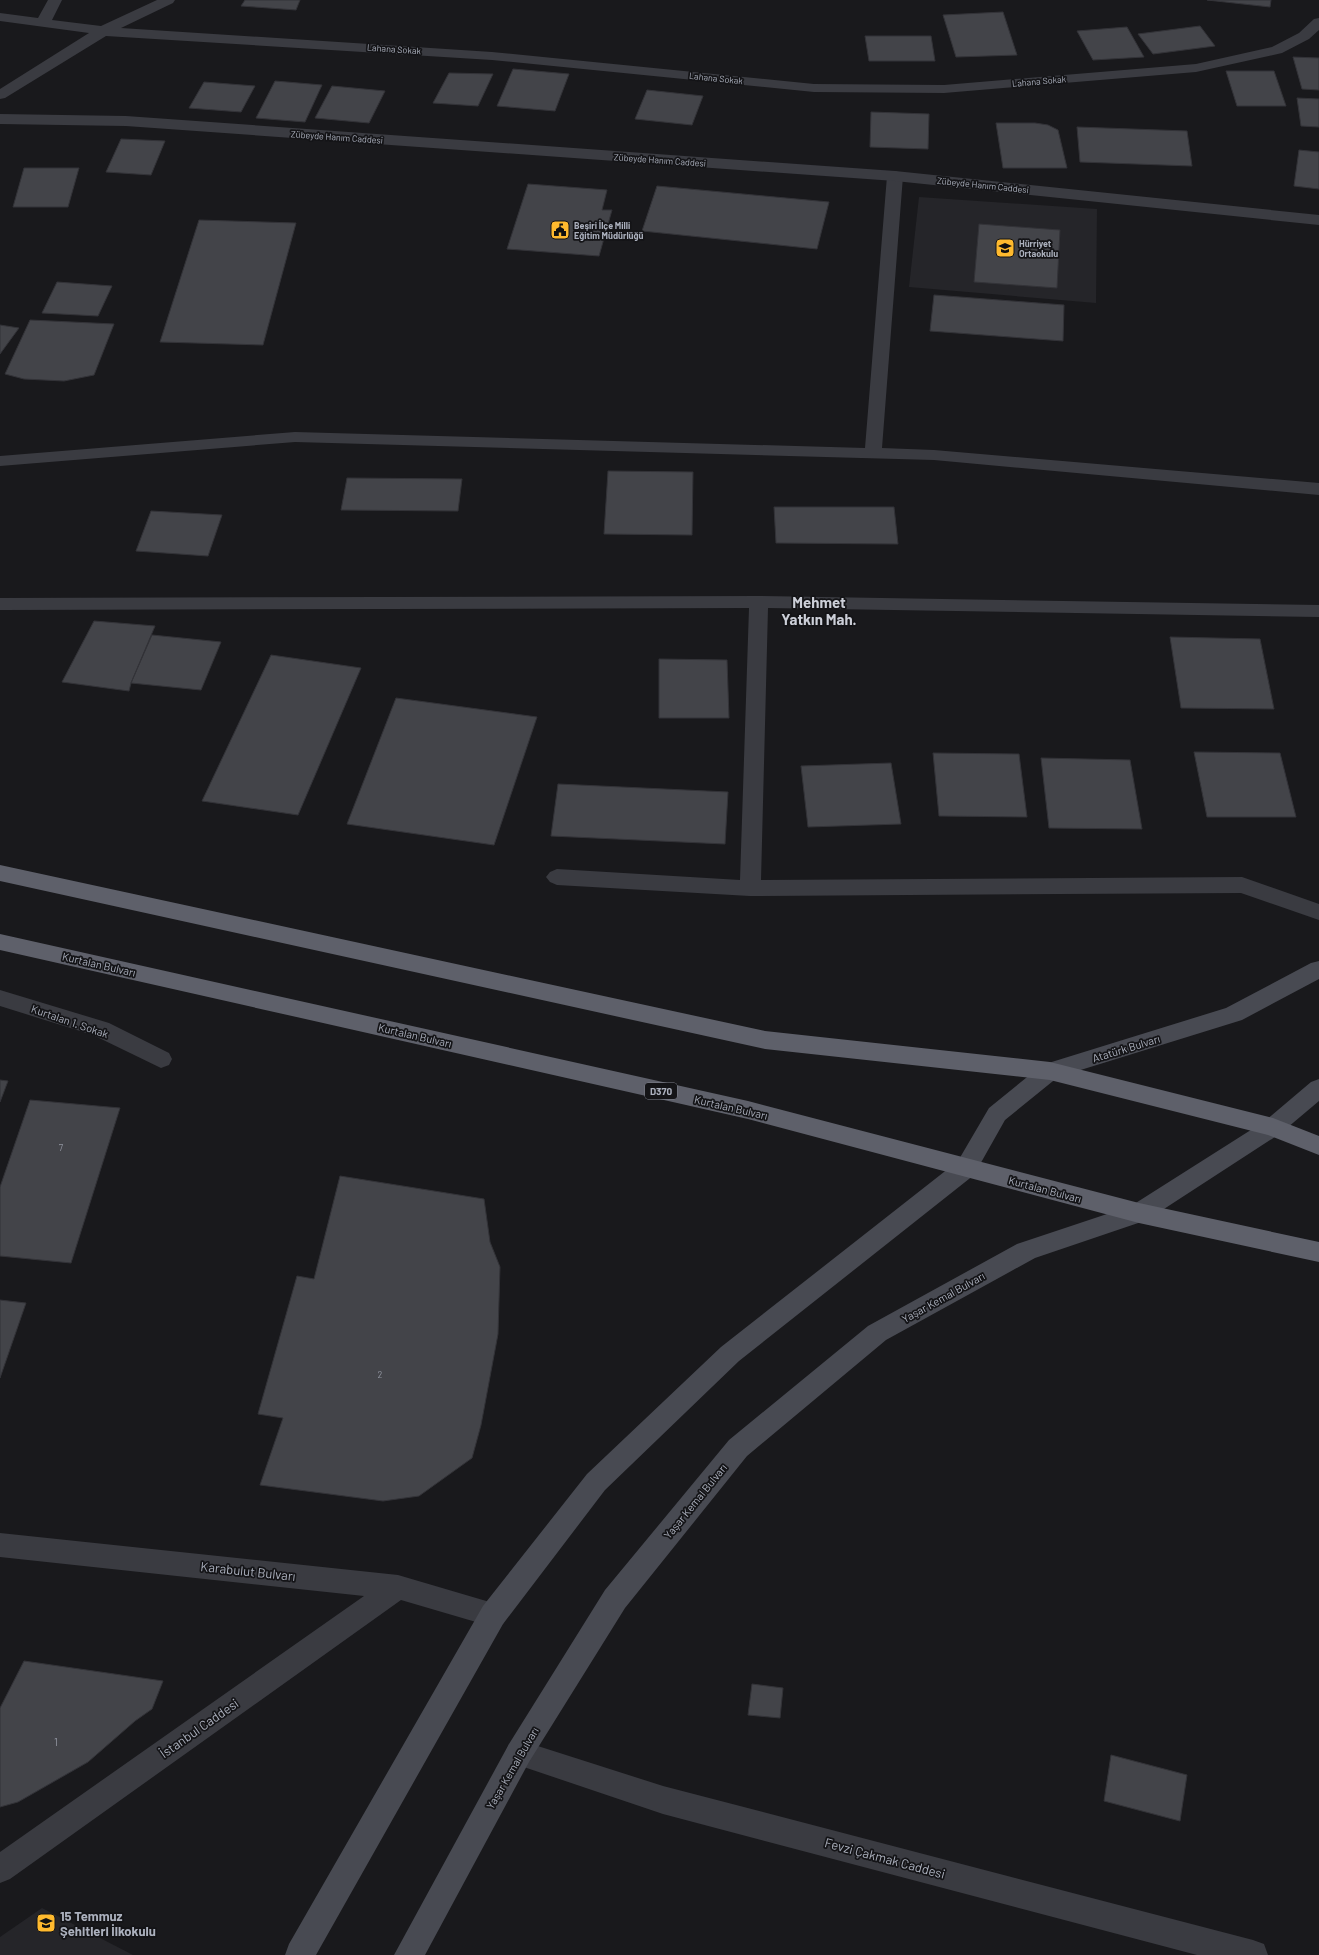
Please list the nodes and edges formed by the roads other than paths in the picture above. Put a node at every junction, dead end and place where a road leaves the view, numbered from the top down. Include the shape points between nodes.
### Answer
1 (55, 0) edge
2 (168, 0) edge
3 (0, 17) edge
4 (1319, 22) edge
5 (43, 24) junction
6 (103, 31) junction
7 (0, 95) edge
8 (0, 119) edge
9 (895, 176) junction
10 (1319, 220) edge
11 (873, 454) junction
12 (0, 461) edge
13 (1319, 489) edge
14 (759, 602) junction
15 (0, 604) edge
16 (1319, 611) edge
17 (0, 873) edge
18 (557, 877) dead end
19 (750, 888) junction
20 (1319, 912) edge
21 (0, 942) edge
22 (1319, 969) edge
23 (0, 998) edge
24 (161, 1059) dead end
25 (1050, 1071) junction
26 (1319, 1088) edge
27 (1273, 1127) junction
28 (1319, 1146) edge
29 (966, 1168) junction
30 (1139, 1213) junction
31 (1319, 1252) edge
32 (0, 1546) edge
33 (398, 1587) junction
34 (493, 1615) junction
35 (519, 1753) junction
36 (0, 1869) edge
37 (300, 1955) edge
38 (409, 1955) edge
39 (1253, 1955) edge

1 - 5 street
2 - 6 street
3 - 5 street, Lahana Sokak
4 - 6 street, Lahana Sokak via 1304,36 1277,50 1196,68 944,89 814,88 492,56
5 - 6 street, Lahana Sokak
6 - 7 street
8 - 9 street, Zübeyde Hanım Caddesi via 134,122
9 - 10 street, Zübeyde Hanım Caddesi
9 - 11 street
11 - 12 street via 295,437
11 - 13 street via 934,455
14 - 15 street
14 - 16 street
14 - 19 street
17 - 25 highway via 765,1040
18 - 19 street
19 - 20 street via 1242,885
21 - 29 highway, Kurtalan Bulvarı / D370 via 748,1110
22 - 25 main road, Atatürk Bulvarı via 1234,1014
23 - 24 street, Kurtalan 1. Sokak via 101,1029
25 - 27 highway
25 - 29 main road, Atatürk Bulvarı via 997,1114
26 - 27 main road
27 - 28 highway
27 - 30 main road
29 - 30 highway, Kurtalan Bulvarı / D370
29 - 34 main road via 730,1354 596,1482
30 - 31 highway, Kurtalan Bulvarı / D370
30 - 35 main road, Yaşar Kemal Bulvarı via 1026,1252 877,1333 738,1448 616,1599
32 - 33 street, Karabulut Bulvarı
33 - 34 street, Karabulut Bulvarı
33 - 36 street, İstanbul Caddesi
34 - 37 main road
35 - 38 main road, Yaşar Kemal Bulvarı
35 - 39 street, Fevzi Çakmak Caddesi via 663,1800

